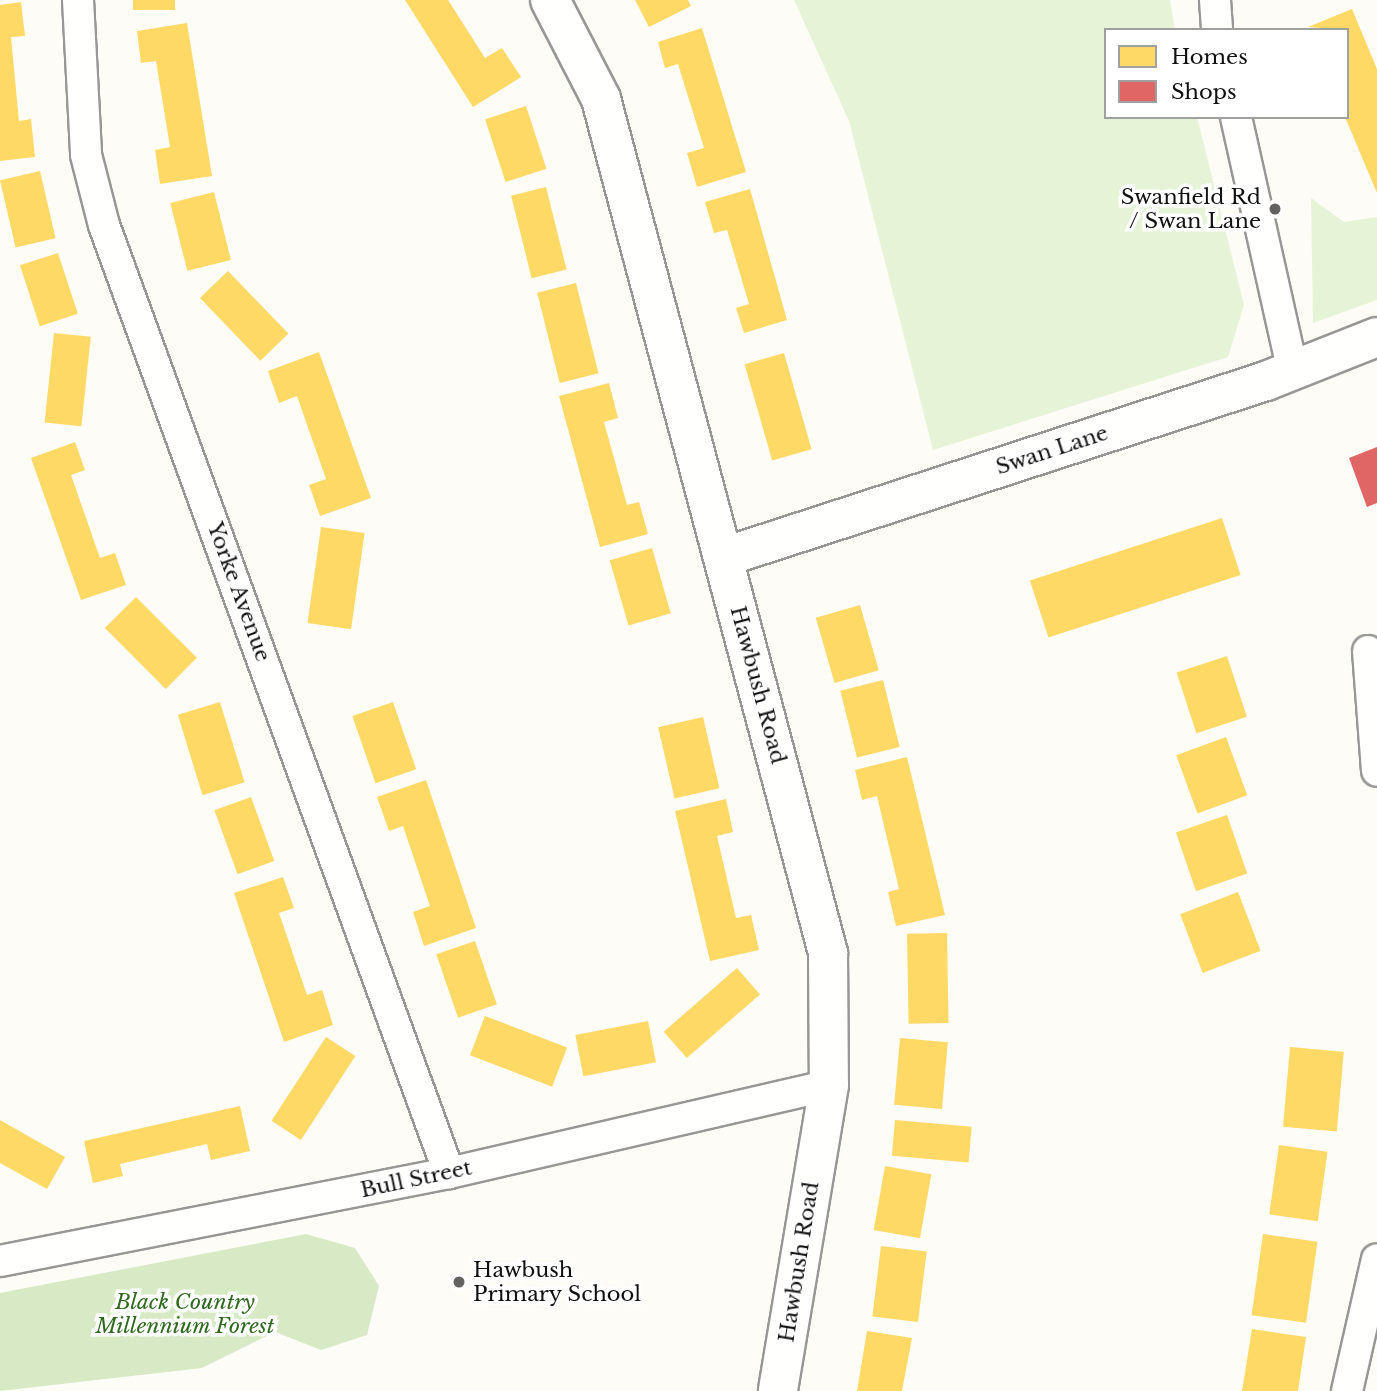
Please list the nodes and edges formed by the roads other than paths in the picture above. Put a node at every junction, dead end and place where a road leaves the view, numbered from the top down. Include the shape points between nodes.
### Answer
1 (78, 0) edge
2 (550, 0) edge
3 (1215, 0) edge
4 (1217, 28) edge
5 (1236, 119) edge
6 (1377, 337) edge
7 (1292, 368) junction
8 (724, 557) junction
9 (1368, 651) dead end
10 (1377, 771) edge
11 (829, 1085) junction
12 (449, 1173) junction
13 (1377, 1259) edge
14 (0, 1261) edge
15 (778, 1391) edge
16 (1347, 1391) edge

1 - 12 street, Yorke Avenue via 86,155 104,225
2 - 8 street, Hawbush Road via 601,99
3 - 4 street
5 - 7 street
6 - 7 street, Swan Lane
7 - 8 street, Swan Lane
8 - 11 street, Hawbush Road via 828,953
9 - 10 street
11 - 12 street, Bull Street
11 - 15 street, Hawbush Road
12 - 14 street, Bull Street
13 - 16 street

